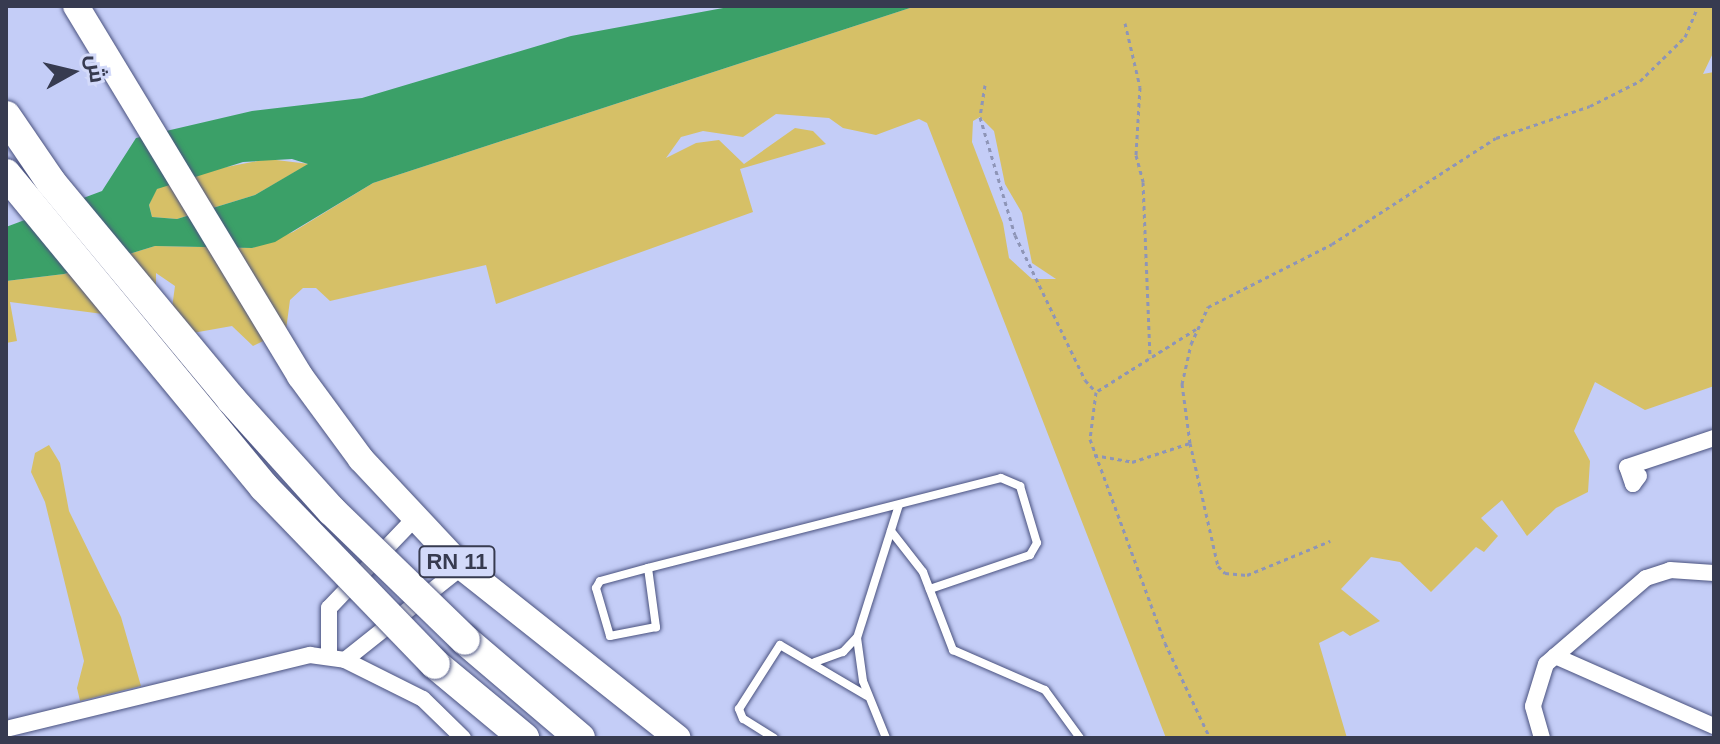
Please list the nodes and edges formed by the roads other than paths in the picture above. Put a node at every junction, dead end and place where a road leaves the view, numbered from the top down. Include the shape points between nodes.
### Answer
1 (76, 6) edge
2 (6, 116) edge
3 (6, 174) edge
4 (1714, 438) edge
5 (1639, 476) dead end
6 (899, 505) junction
7 (415, 518) junction
8 (891, 531) junction
9 (462, 567) junction
10 (648, 568) junction
11 (1714, 573) edge
12 (930, 589) junction
13 (857, 638) junction
14 (1555, 656) junction
15 (337, 658) junction
16 (815, 662) junction
17 (868, 696) junction
18 (1714, 726) edge
19 (6, 729) edge
20 (463, 738) edge
21 (524, 738) edge
22 (580, 738) edge
23 (678, 738) edge
24 (774, 738) edge
25 (886, 738) edge
26 (1080, 738) edge
27 (1542, 738) edge

1 - 7 main road, RN 11 via 279,342 361,459
2 - 22 highway, bridge via 51,182 231,399 332,511 465,640
3 - 21 highway, bridge via 264,487 435,664
4 - 5 street via 1627,467 1633,484
6 - 8 lane
6 - 10 lane
6 - 12 lane via 1001,478 1020,486 1037,543 1030,555
7 - 9 main road, RN 11
7 - 15 street via 329,608
8 - 12 lane
8 - 13 lane
9 - 15 street
9 - 23 main road, RN 11
10 - 10 lane via 658,624 610,636 597,585
11 - 14 street via 1670,570 1646,578
12 - 26 lane via 953,650 1036,684 1059,704
13 - 16 lane via 843,652
13 - 17 lane
14 - 18 street
14 - 27 street via 1535,690
15 - 19 street via 286,657
15 - 20 street via 423,699
16 - 17 lane
16 - 24 lane via 780,645 742,699 743,719
17 - 25 lane

